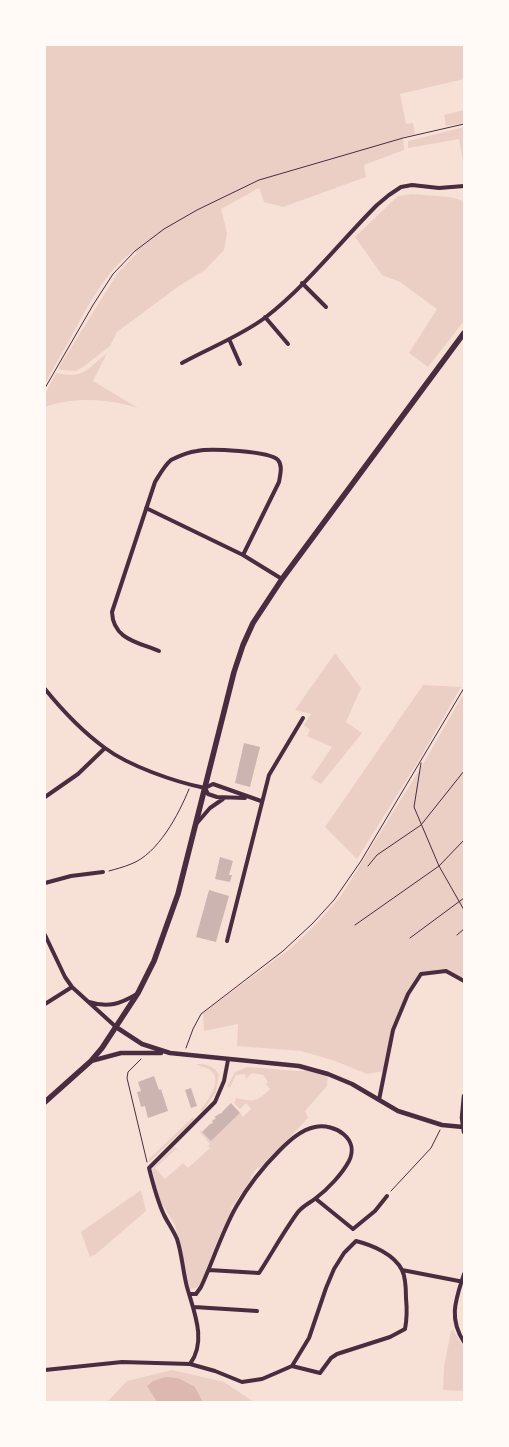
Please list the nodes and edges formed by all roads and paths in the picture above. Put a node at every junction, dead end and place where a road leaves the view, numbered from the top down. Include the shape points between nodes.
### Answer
1 (464, 124) edge
2 (464, 186) edge
3 (302, 283) junction
4 (326, 307) dead end
5 (265, 318) junction
6 (464, 333) edge
7 (229, 339) junction
8 (288, 344) dead end
9 (182, 363) dead end
10 (240, 364) dead end
11 (45, 388) edge
12 (146, 508) junction
13 (243, 555) junction
14 (282, 579) junction
15 (159, 651) dead end
16 (464, 688) edge
17 (45, 689) edge
18 (303, 718) dead end
19 (105, 748) junction
20 (422, 762) junction
21 (464, 771) edge
22 (190, 785) junction
23 (205, 788) junction
24 (45, 797) edge
25 (228, 798) junction
26 (250, 798) junction
27 (261, 801) junction
28 (196, 825) junction
29 (421, 825) junction
30 (464, 840) edge
31 (368, 866) dead end
32 (439, 866) junction
33 (103, 872) joint
34 (45, 883) edge
35 (464, 898) edge
36 (460, 903) junction
37 (464, 910) edge
38 (355, 925) dead end
39 (464, 929) edge
40 (45, 935) edge
41 (457, 935) dead end
42 (410, 938) dead end
43 (227, 941) dead end
44 (464, 982) edge
45 (72, 987) junction
46 (138, 993) junction
47 (87, 1002) junction
48 (45, 1004) edge
49 (116, 1027) junction
50 (142, 1052) junction
51 (170, 1053) junction
52 (185, 1056) junction
53 (228, 1060) junction
54 (91, 1061) junction
55 (464, 1096) edge
56 (379, 1100) junction
57 (45, 1102) edge
58 (442, 1125) junction
59 (464, 1129) edge
60 (149, 1168) junction
61 (388, 1196) joint
62 (316, 1199) junction
63 (353, 1229) junction
64 (356, 1241) junction
65 (209, 1270) junction
66 (402, 1270) junction
67 (464, 1274) edge
68 (463, 1282) edge
69 (190, 1294) junction
70 (194, 1307) junction
71 (257, 1310) dead end
72 (464, 1342) edge
73 (190, 1364) junction
74 (292, 1366) junction
75 (45, 1370) edge

1 - 11 path via 403,138 259,180 164,229 135,251 113,274
2 - 3 street via 401,187 377,205
3 - 4 street
3 - 5 street
5 - 7 street
5 - 8 street
6 - 14 main road
7 - 9 street
7 - 10 street
12 - 13 street
12 - 13 street via 155,482 165,466 177,457 199,450 258,452 274,456 280,465 279,482
12 - 15 street via 112,616 121,635
13 - 14 street
14 - 23 main road via 253,623 243,646
16 - 20 path
17 - 19 street via 77,724
18 - 27 street via 272,767
19 - 22 street
19 - 24 street via 78,774
20 - 29 path via 414,807
20 - 52 path via 334,900 283,951 201,1014
21 - 29 path
22 - 23 street
22 - 33 path via 158,844 132,864
23 - 25 street via 212,796
23 - 26 street via 213,784
23 - 28 main road
25 - 26 street
25 - 28 street via 215,804
26 - 27 street
27 - 43 street
28 - 46 main road via 167,927
29 - 31 path via 377,855
29 - 32 path
30 - 32 path
32 - 36 path
32 - 38 path
33 - 34 street
35 - 36 path
36 - 37 path
36 - 42 path
39 - 41 path
40 - 45 street
44 - 56 street via 446,971 421,974 408,994 393,1030
45 - 47 street
45 - 48 street
46 - 47 street via 110,1006
46 - 49 main road
47 - 49 street
49 - 51 street via 142,1044
49 - 54 main road
50 - 51 street
50 - 54 street
50 - 60 path via 127,1078
51 - 52 street
52 - 53 street
53 - 56 street via 299,1066 352,1084
53 - 60 street via 215,1102
54 - 57 main road
55 - 59 street
56 - 58 street via 398,1111
58 - 59 street
58 - 61 path via 431,1148
60 - 69 street via 164,1215 177,1240
61 - 63 street
62 - 63 street
62 - 65 street via 306,1203 298,1212 259,1273
62 - 65 street via 350,1160 351,1142 337,1129 325,1126 299,1133 266,1166 236,1206
63 - 64 street
64 - 66 street via 380,1250
64 - 74 street via 334,1270 309,1338
65 - 69 street via 196,1294
66 - 68 street
66 - 74 street via 406,1285 405,1329 338,1354 320,1373
67 - 68 street
68 - 72 street via 454,1311 457,1332
69 - 70 street
70 - 71 street
70 - 73 street via 198,1326 197,1350
73 - 74 street via 242,1382 262,1379
73 - 75 street via 122,1362

